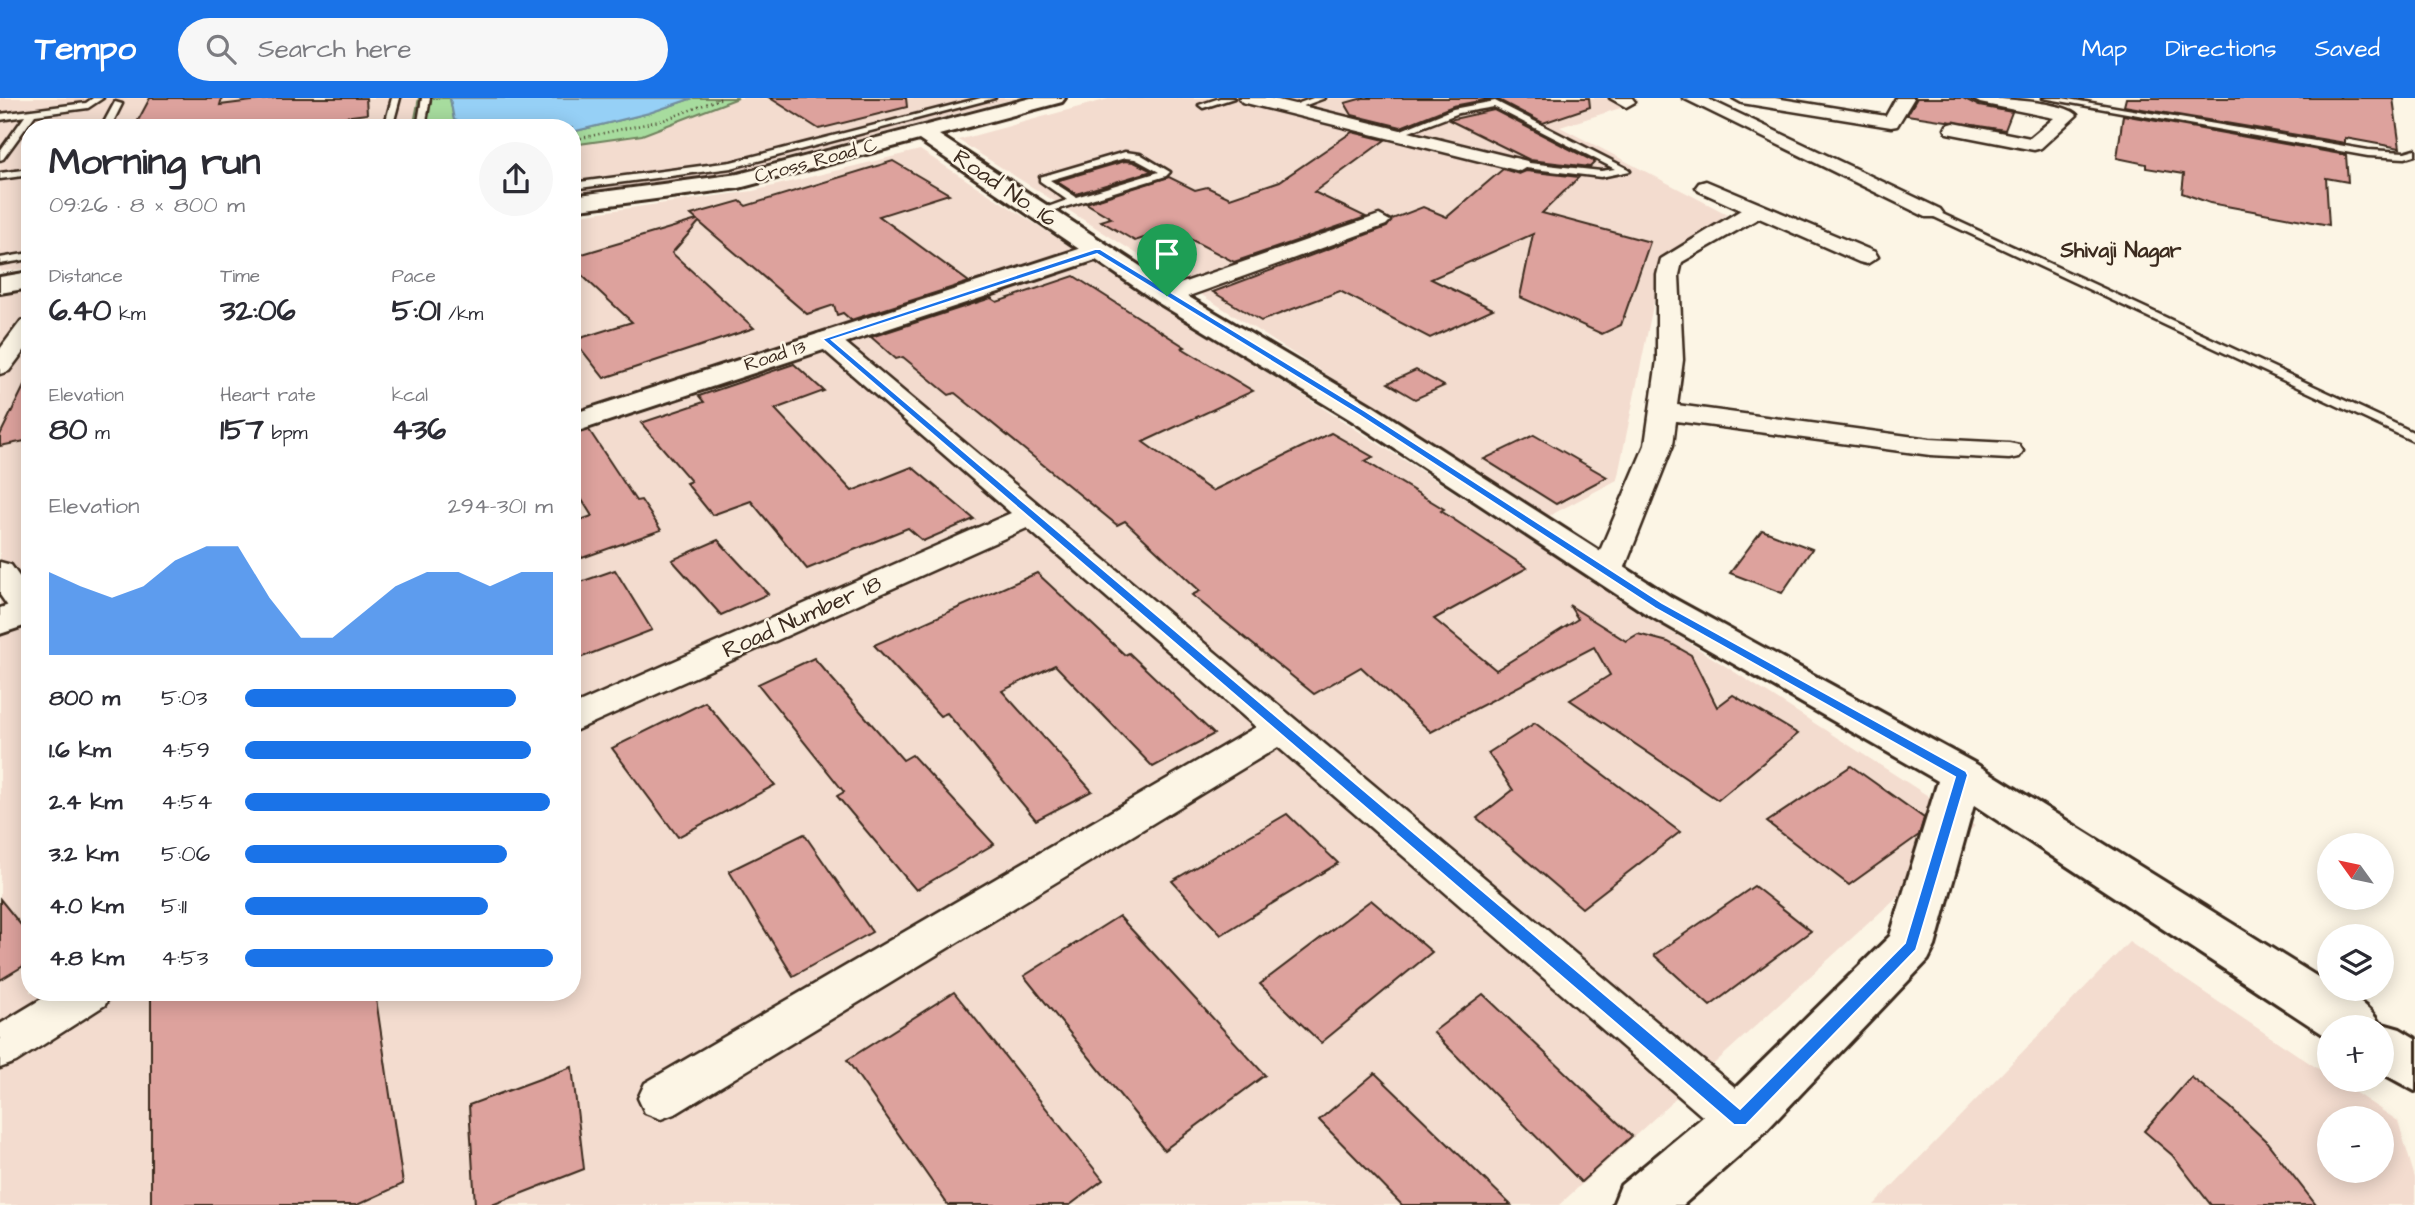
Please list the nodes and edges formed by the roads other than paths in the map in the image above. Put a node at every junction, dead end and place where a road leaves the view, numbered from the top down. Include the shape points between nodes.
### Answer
1 (99, 98) edge
2 (396, 98) edge
3 (426, 98) edge
4 (991, 98) edge
5 (1055, 98) edge
6 (1230, 98) edge
7 (1248, 98) edge
8 (1321, 98) edge
9 (1692, 98) edge
10 (1742, 98) edge
11 (1905, 98) edge
12 (1980, 98) edge
13 (2047, 98) edge
14 (118, 104) dead end
15 (1202, 104) dead end
16 (1287, 108) junction
17 (32, 113) junction
18 (0, 117) edge
19 (28, 119) edge
20 (110, 119) edge
21 (389, 119) edge
22 (422, 119) edge
23 (21, 128) edge
24 (1954, 129) dead end
25 (922, 133) junction
26 (1393, 135) junction
27 (2415, 152) edge
28 (0, 157) edge
29 (1520, 165) joint
30 (21, 173) edge
31 (0, 176) edge
32 (581, 185) edge
33 (1706, 187) dead end
34 (1075, 201) junction
35 (581, 202) edge
36 (1757, 211) junction
37 (1039, 212) junction
38 (1933, 213) joint
39 (1379, 222) dead end
40 (1098, 251) junction
41 (1867, 257) dead end
42 (21, 258) edge
43 (0, 261) edge
44 (21, 282) edge
45 (0, 285) edge
46 (1167, 296) junction
47 (21, 338) edge
48 (826, 339) junction
49 (0, 366) edge
50 (1663, 411) junction
51 (581, 421) edge
52 (2415, 438) edge
53 (2009, 452) dead end
54 (1031, 515) junction
55 (0, 572) edge
56 (1607, 572) junction
57 (19, 614) edge
58 (581, 716) edge
59 (1280, 729) junction
60 (1961, 775) junction
61 (76, 1001) edge
62 (2335, 1014) edge
63 (0, 1048) edge
64 (2394, 1053) edge
65 (2415, 1067) edge
66 (661, 1098) dead end
67 (1740, 1119) junction
68 (1641, 1205) edge

1 - 17 lane via 88,105
2 - 21 lane
3 - 22 lane
4 - 32 lane via 731,164
5 - 25 street, Cross Road C
6 - 15 lane
7 - 16 street
8 - 16 lane
9 - 38 street
10 - 11 street via 1891,122
12 - 24 street via 2068,115 2034,144
13 - 27 lane via 2368,153
14 - 20 lane
16 - 26 street
17 - 18 lane
17 - 19 lane
23 - 28 lane
25 - 35 street, Cross Road C via 739,181
25 - 37 street, Road No. 16
26 - 29 street
26 - 29 lane via 1440,117 1495,104 1625,172 1601,174
30 - 31 lane
33 - 36 street
34 - 34 lane via 1163,174 1165,172 1137,156 1125,155 1044,179
34 - 37 lane
36 - 41 street
36 - 50 street via 1672,259 1668,275 1670,360
37 - 40 street, Road No. 16
38 - 52 lane
39 - 46 street
40 - 46 street, Road No. 16
40 - 48 street, Road 13
42 - 43 lane
44 - 45 street
46 - 56 street, Road No. 16 via 1362,413
47 - 49 street
48 - 51 street, Road 13
48 - 54 street
50 - 53 street via 1917,445
50 - 56 street via 1659,445
54 - 58 street, Road Number 18
54 - 59 street
55 - 57 street
56 - 60 street, Road No. 16
59 - 66 street
59 - 67 street
60 - 62 street, Road No. 16
60 - 67 street via 1911,946
61 - 63 street
64 - 65 street
67 - 68 street

